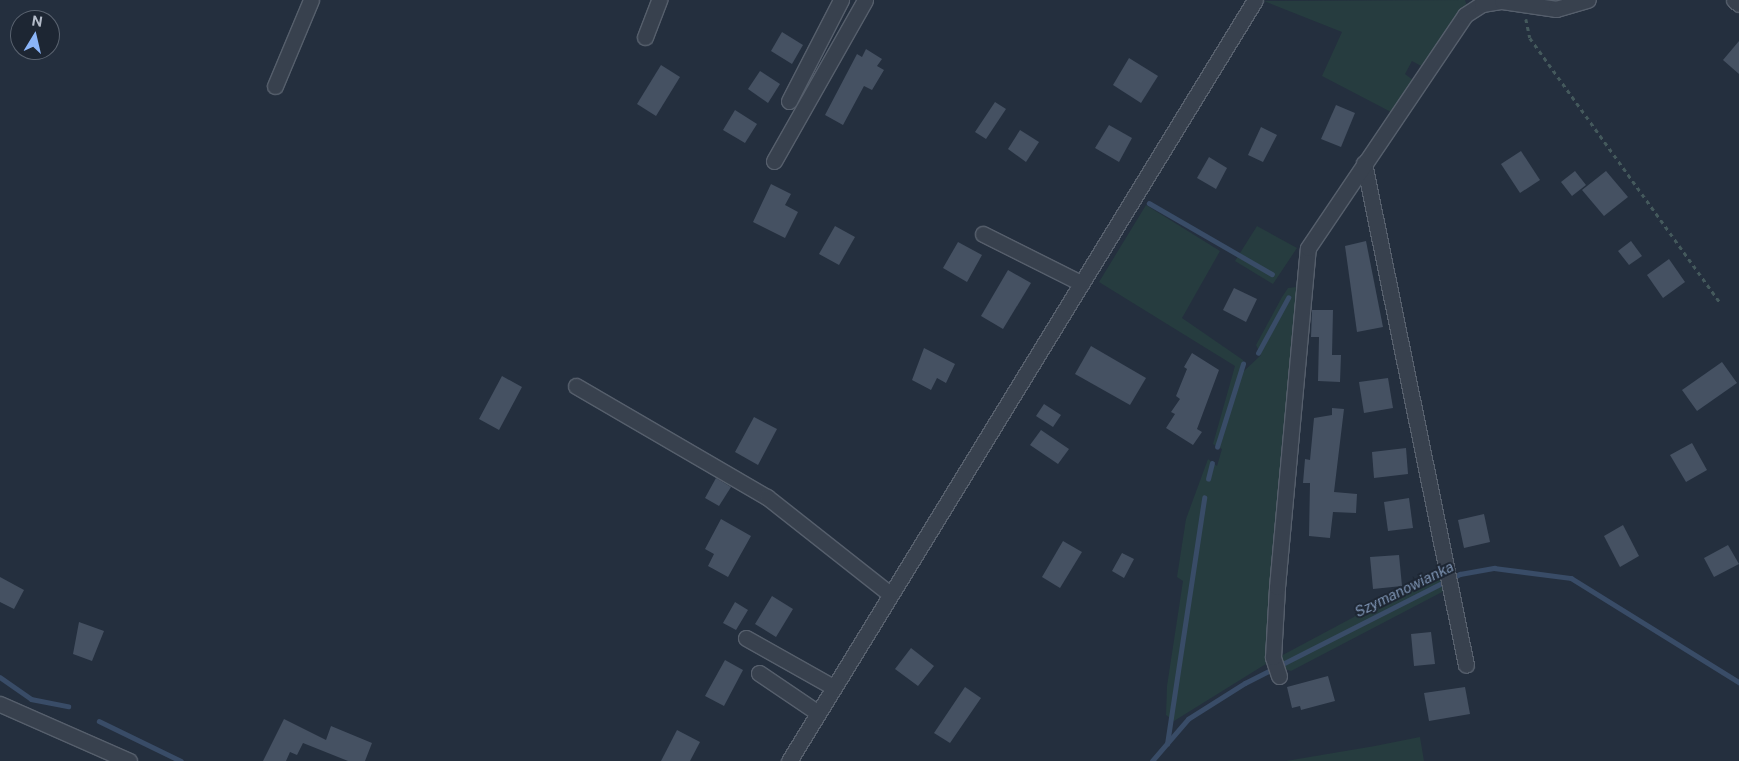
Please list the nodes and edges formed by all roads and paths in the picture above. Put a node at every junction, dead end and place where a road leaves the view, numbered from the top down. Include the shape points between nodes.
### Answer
1 (311, 0) edge
2 (659, 0) edge
3 (842, 0) edge
4 (866, 0) edge
5 (1255, 0) edge
6 (1588, 0) edge
7 (1734, 0) edge
8 (1739, 4) edge
9 (1529, 6) junction
10 (645, 37) dead end
11 (275, 86) dead end
12 (789, 101) dead end
13 (774, 161) dead end
14 (1364, 163) junction
15 (983, 234) dead end
16 (1081, 283) junction
17 (1721, 304) dead end
18 (576, 386) dead end
19 (890, 594) junction
20 (746, 638) dead end
21 (1466, 665) dead end
22 (760, 673) dead end
23 (1279, 676) dead end
24 (833, 688) junction
25 (0, 704) edge
26 (818, 713) junction
27 (129, 761) edge
28 (789, 761) edge

1 - 11 street
2 - 10 street
3 - 12 street
4 - 13 street
5 - 16 street
6 - 9 street via 1556,9
7 - 8 street
9 - 14 street via 1502,1 1482,4 1465,15
9 - 17 path via 1526,24 1530,38
14 - 21 street
14 - 23 street via 1308,248 1304,263 1273,657
15 - 16 street
16 - 19 street
18 - 19 street via 767,497
19 - 24 street
20 - 24 street
22 - 26 street
24 - 26 street
25 - 27 street
26 - 28 street

